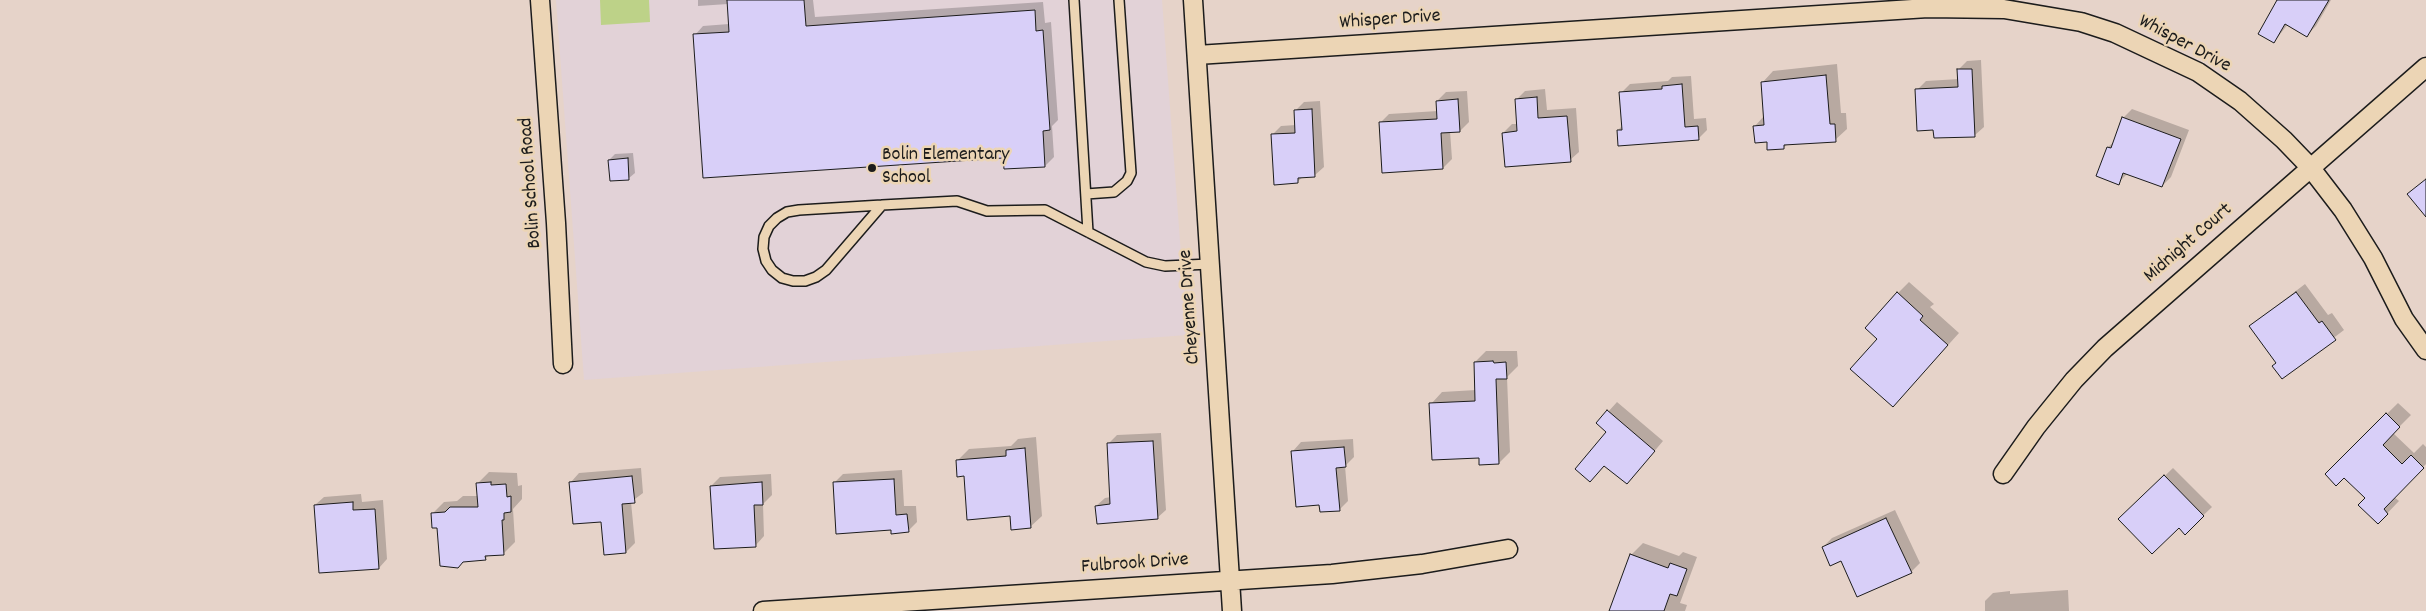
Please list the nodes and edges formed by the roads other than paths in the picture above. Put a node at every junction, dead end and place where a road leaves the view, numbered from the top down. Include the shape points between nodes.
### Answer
1 (540, 0) edge
2 (1074, 0) edge
3 (1119, 0) edge
4 (1193, 0) edge
5 (1197, 55) junction
6 (2426, 66) edge
7 (2310, 167) junction
8 (1086, 194) junction
9 (882, 205) junction
10 (1088, 232) junction
11 (1210, 264) junction
12 (2426, 350) edge
13 (563, 364) dead end
14 (2003, 474) dead end
15 (1508, 548) dead end
16 (1230, 580) junction
17 (763, 611) edge
18 (1232, 611) edge

1 - 13 street, Bolin School Road
2 - 8 lane
3 - 8 lane via 1131,173 1128,181 1114,192
4 - 5 street, Cheyenne Drive
5 - 7 street, Whisper Drive via 1928,8 2004,9 2081,22 2176,60 2240,101
5 - 11 street, Cheyenne Drive
6 - 7 street, Midnight Court
7 - 12 street, Whisper Drive via 2358,232 2404,319
7 - 14 street, Midnight Court via 2105,348 2074,380
8 - 10 lane
9 - 9 lane via 787,212 769,226 764,237 766,261 782,278 805,281 816,277 826,270
9 - 10 lane via 957,201 987,212 1045,210
10 - 11 lane via 1146,262 1165,266
11 - 16 street, Cheyenne Drive
15 - 16 street, Fulbrook Drive via 1376,570
16 - 17 street, Fulbrook Drive
16 - 18 street, Cheyenne Drive

